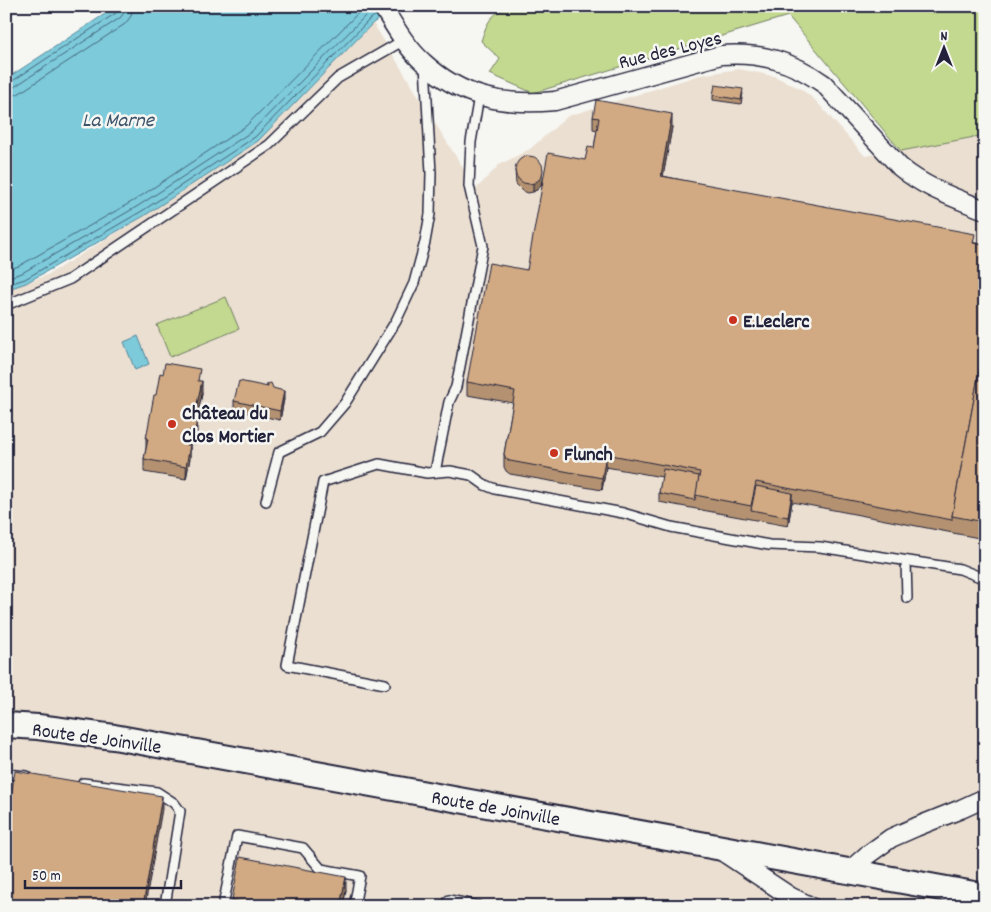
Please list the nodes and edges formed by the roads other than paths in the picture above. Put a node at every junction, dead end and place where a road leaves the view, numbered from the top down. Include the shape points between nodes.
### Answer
1 (385, 11) edge
2 (404, 40) junction
3 (425, 64) junction
4 (480, 96) junction
5 (985, 210) edge
6 (6, 305) edge
7 (435, 472) junction
8 (266, 500) dead end
9 (906, 561) junction
10 (985, 579) edge
11 (907, 598) dead end
12 (385, 684) dead end
13 (6, 725) edge
14 (6, 774) edge
15 (34, 777) edge
16 (72, 782) edge
17 (985, 798) edge
18 (715, 847) junction
19 (849, 872) junction
20 (985, 896) edge
21 (165, 906) edge
22 (223, 906) edge
23 (354, 906) edge
24 (448, 906) edge
25 (478, 906) edge
26 (810, 906) edge

1 - 2 street, Rue des Loyes
2 - 3 street, Rue des Loyes
2 - 6 lane via 338,78 269,145 70,279
3 - 4 street, Rue des Loyes via 440,76
3 - 8 lane via 431,165 430,214 414,283 396,321 346,404 320,432 280,452
4 - 5 street, Rue des Loyes via 514,102 555,101 721,55 773,59 793,66 824,84 913,178
4 - 7 lane via 471,142 469,186 483,246 456,387 449,402
7 - 9 lane via 471,475 495,489 623,513 671,527 769,545 820,547
7 - 12 lane via 379,464 323,482 287,666
9 - 10 lane via 960,569
9 - 11 lane
13 - 18 main road, Route de Joinville via 114,737
14 - 15 lane
16 - 21 lane via 156,792 174,803 180,811
17 - 19 street via 891,838
18 - 19 main road, Route de Joinville
18 - 26 street
19 - 20 main road, Route de Joinville
22 - 23 lane via 237,836 304,848 320,869 360,876
24 - 25 lane via 449,900

